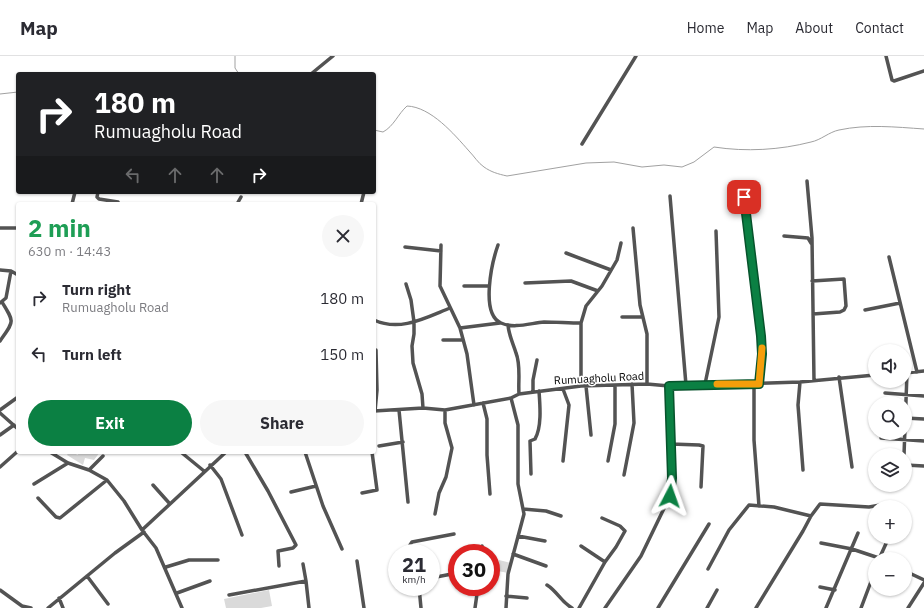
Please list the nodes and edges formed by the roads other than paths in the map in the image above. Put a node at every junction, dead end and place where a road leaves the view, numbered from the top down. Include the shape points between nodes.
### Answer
1 (333, 56) edge
2 (636, 56) edge
3 (886, 56) edge
4 (924, 71) edge
5 (313, 72) edge
6 (582, 144) dead end
7 (807, 181) dead end
8 (98, 194) edge
9 (670, 196) dead end
10 (241, 197) dead end
11 (744, 197) dead end
12 (118, 202) edge
13 (238, 202) edge
14 (0, 228) edge
15 (16, 228) edge
16 (633, 228) dead end
17 (716, 231) dead end
18 (784, 236) dead end
19 (621, 243) dead end
20 (441, 245) dead end
21 (498, 245) dead end
22 (812, 246) junction
23 (405, 247) dead end
24 (441, 251) junction
25 (566, 253) dead end
26 (889, 257) dead end
27 (0, 270) edge
28 (611, 270) junction
29 (11, 271) junction
30 (16, 274) edge
31 (812, 281) junction
32 (525, 283) dead end
33 (406, 284) dead end
34 (464, 286) dead end
35 (489, 286) junction
36 (598, 291) junction
37 (1, 303) edge
38 (900, 303) junction
39 (450, 308) junction
40 (865, 310) dead end
41 (813, 314) junction
42 (643, 316) junction
43 (622, 317) dead end
44 (376, 321) edge
45 (414, 322) junction
46 (500, 323) junction
47 (581, 323) junction
48 (508, 325) junction
49 (460, 328) junction
50 (443, 340) dead end
51 (463, 340) junction
52 (0, 341) edge
53 (376, 350) dead end
54 (537, 360) dead end
55 (912, 372) edge
56 (917, 372) junction
57 (924, 372) edge
58 (868, 375) edge
59 (839, 377) junction
60 (814, 380) junction
61 (800, 382) junction
62 (632, 384) junction
63 (647, 384) junction
64 (705, 384) junction
65 (754, 384) junction
66 (759, 384) junction
67 (615, 385) junction
68 (686, 385) junction
69 (584, 386) junction
70 (669, 386) junction
71 (906, 388) edge
72 (563, 389) junction
73 (539, 391) junction
74 (533, 392) junction
75 (885, 393) dead end
76 (519, 394) junction
77 (906, 395) junction
78 (924, 396) edge
79 (511, 398) junction
80 (16, 399) edge
81 (376, 400) edge
82 (483, 403) junction
83 (474, 405) junction
84 (423, 408) junction
85 (400, 410) junction
86 (445, 410) junction
87 (376, 411) edge
88 (0, 412) edge
89 (912, 418) edge
90 (924, 419) edge
91 (14, 426) joint
92 (0, 435) edge
93 (591, 435) dead end
94 (905, 440) joint
95 (924, 441) edge
96 (403, 442) junction
97 (671, 444) junction
98 (379, 446) dead end
99 (904, 448) edge
100 (16, 453) edge
101 (53, 454) edge
102 (183, 454) edge
103 (224, 454) edge
104 (246, 454) edge
105 (306, 454) edge
106 (372, 454) edge
107 (103, 456) dead end
108 (563, 461) dead end
109 (608, 461) dead end
110 (68, 463) junction
111 (210, 465) junction
112 (912, 465) edge
113 (924, 466) edge
114 (0, 467) edge
115 (852, 467) dead end
116 (89, 470) junction
117 (803, 470) dead end
118 (204, 471) junction
119 (531, 474) dead end
120 (624, 475) dead end
121 (107, 480) junction
122 (34, 484) dead end
123 (153, 485) dead end
124 (316, 486) junction
125 (701, 487) dead end
126 (291, 492) dead end
127 (362, 493) dead end
128 (490, 494) dead end
129 (38, 498) dead end
130 (408, 502) dead end
131 (170, 504) junction
132 (759, 506) junction
133 (868, 506) edge
134 (523, 509) junction
135 (435, 514) dead end
136 (561, 516) dead end
137 (811, 516) junction
138 (602, 518) dead end
139 (709, 524) dead end
140 (143, 531) junction
141 (858, 533) dead end
142 (454, 534) dead end
143 (242, 535) dead end
144 (518, 536) junction
145 (545, 541) dead end
146 (820, 543) dead end
147 (411, 544) edge
148 (580, 546) dead end
149 (342, 549) dead end
150 (852, 549) junction
151 (513, 554) junction
152 (868, 555) edge
153 (218, 560) dead end
154 (357, 560) dead end
155 (605, 562) junction
156 (303, 564) dead end
157 (279, 566) dead end
158 (546, 566) dead end
159 (166, 567) junction
160 (708, 569) dead end
161 (912, 574) edge
162 (87, 576) junction
163 (924, 580) edge
164 (210, 581) dead end
165 (306, 581) junction
166 (924, 583) edge
167 (547, 585) dead end
168 (820, 587) dead end
169 (0, 590) edge
170 (717, 590) dead end
171 (835, 590) junction
172 (868, 590) edge
173 (176, 593) junction
174 (229, 595) dead end
175 (419, 596) edge
176 (477, 596) edge
177 (506, 596) junction
178 (59, 598) junction
179 (527, 598) dead end
180 (108, 604) dead end
181 (31, 608) edge
182 (48, 608) edge
183 (63, 608) edge
184 (182, 608) edge
185 (309, 608) edge
186 (364, 608) edge
187 (421, 608) edge
188 (475, 608) edge
189 (506, 608) edge
190 (572, 608) edge
191 (578, 608) edge
192 (605, 608) edge
193 (658, 608) edge
194 (707, 608) edge
195 (756, 608) edge
196 (826, 608) edge
197 (861, 608) edge
198 (908, 608) edge

1 - 5 street
2 - 6 street
3 - 4 street via 894,81
7 - 22 street
8 - 12 street via 99,199
9 - 68 street
10 - 13 street
11 - 66 street via 761,336
14 - 15 street
16 - 42 street
17 - 64 street via 719,317
18 - 22 street via 808,238
19 - 28 street via 617,260
20 - 24 street
21 - 35 street
22 - 31 street
23 - 24 street
24 - 39 street via 440,286
25 - 28 street
26 - 38 street
27 - 29 street
28 - 36 street
29 - 30 street
29 - 37 street via 6,298
31 - 41 street
31 - 41 street via 844,278 846,306 840,312
32 - 36 street via 571,281
33 - 45 street
34 - 35 street
35 - 46 street via 493,314
36 - 47 street via 586,306
37 - 52 street via 12,323
38 - 40 street
38 - 56 street
39 - 45 street
39 - 49 street
41 - 60 street
42 - 43 street
42 - 63 street via 647,334
44 - 45 street via 389,325
45 - 84 street via 413,363
46 - 48 street
46 - 49 street
47 - 48 street via 544,322
47 - 69 street
48 - 76 street via 518,363
49 - 51 street
50 - 51 street
51 - 83 street
53 - 81 street
54 - 74 street
55 - 56 street
56 - 57 street
58 - 59 street, Rumuagholu Road
59 - 60 street, Rumuagholu Road
59 - 115 street
60 - 61 street, Rumuagholu Road
61 - 66 street, Rumuagholu Road
61 - 117 street via 798,405
62 - 63 street, Rumuagholu Road
62 - 67 street, Rumuagholu Road
62 - 120 street via 634,423
63 - 70 street, Rumuagholu Road
64 - 65 street, Rumuagholu Road
64 - 68 street, Rumuagholu Road
65 - 66 street, Rumuagholu Road
65 - 132 street via 754,440
67 - 69 street, Rumuagholu Road
67 - 109 street via 615,424
68 - 70 street, Rumuagholu Road
69 - 72 street, Rumuagholu Road
69 - 93 street
70 - 97 street
71 - 77 street
72 - 73 street, Rumuagholu Road
72 - 108 street via 569,405
73 - 74 street, Rumuagholu Road
73 - 119 street via 537,434 535,439 530,441
74 - 76 street, Rumuagholu Road
75 - 77 street
76 - 79 street, Rumuagholu Road
77 - 78 street
79 - 82 street, Rumuagholu Road
79 - 134 street via 518,425 518,484
80 - 88 street
82 - 83 street, Rumuagholu Road
82 - 128 street via 487,419
83 - 86 street, Rumuagholu Road
84 - 85 street, Rumuagholu Road
84 - 86 street, Rumuagholu Road
85 - 87 street, Rumuagholu Road
85 - 96 street
86 - 135 street via 445,423 452,448
88 - 91 street
89 - 90 street
91 - 92 street
94 - 95 street
94 - 99 street
96 - 98 street
96 - 130 street
97 - 125 street via 703,446
97 - 192 street via 670,496 644,551
100 - 114 street
101 - 110 street
102 - 118 street
103 - 111 street
104 - 157 street via 296,545 278,551
105 - 124 street
106 - 127 street via 377,490
107 - 116 street
110 - 116 street
110 - 122 street
111 - 118 street
111 - 143 street via 221,479
112 - 113 street
116 - 121 street
118 - 131 street
121 - 129 street via 60,518
121 - 140 street
123 - 131 street
124 - 126 street
124 - 149 street
131 - 140 street
132 - 137 street via 796,511
132 - 160 street via 747,507 729,530
133 - 137 street via 820,504
134 - 136 street via 546,511
134 - 144 street via 523,521
137 - 195 street
138 - 155 street via 625,531
139 - 193 street
140 - 159 street
140 - 162 street
141 - 150 street
142 - 147 street
144 - 145 street
144 - 151 street
146 - 150 street
148 - 155 street
150 - 152 street
150 - 171 street
151 - 158 street
151 - 177 street
153 - 159 street via 189,560
154 - 186 street
155 - 191 street
156 - 165 street
159 - 173 street
161 - 163 street
162 - 178 street
162 - 180 street
164 - 173 street
165 - 174 street
165 - 185 street
166 - 198 street
167 - 190 street via 562,602
168 - 171 street
169 - 181 street via 22,606
170 - 194 street
171 - 196 street
172 - 197 street
173 - 184 street
175 - 187 street
176 - 188 street
177 - 179 street
177 - 189 street
178 - 182 street
178 - 183 street

